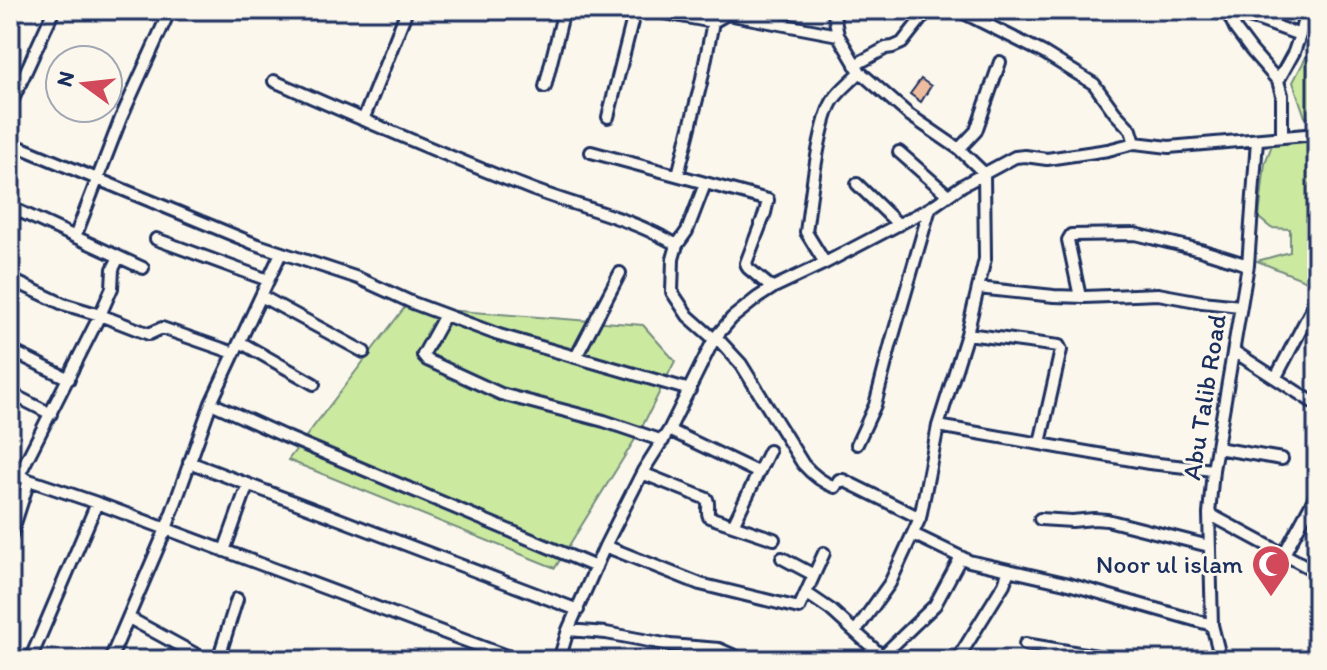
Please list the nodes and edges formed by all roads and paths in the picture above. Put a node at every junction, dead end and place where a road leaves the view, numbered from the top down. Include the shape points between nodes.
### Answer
1 (54, 10) edge
2 (170, 10) edge
3 (407, 10) edge
4 (564, 10) edge
5 (635, 10) edge
6 (648, 10) edge
7 (833, 10) edge
8 (928, 10) edge
9 (958, 10) edge
10 (1306, 10) edge
11 (1225, 11) edge
12 (713, 22) junction
13 (838, 35) junction
14 (1300, 35) junction
15 (1000, 62) dead end
16 (858, 68) junction
17 (274, 81) dead end
18 (1278, 81) junction
19 (545, 87) dead end
20 (10, 106) edge
21 (608, 117) dead end
22 (363, 120) junction
23 (1317, 134) edge
24 (1282, 137) junction
25 (1257, 140) junction
26 (10, 143) edge
27 (1135, 143) junction
28 (959, 149) junction
29 (591, 152) dead end
30 (899, 152) dead end
31 (984, 173) junction
32 (678, 175) junction
33 (98, 179) junction
34 (705, 184) junction
35 (857, 184) dead end
36 (948, 195) junction
37 (10, 207) edge
38 (930, 208) junction
39 (899, 225) junction
40 (75, 237) junction
41 (156, 239) dead end
42 (677, 245) junction
43 (281, 253) junction
44 (119, 257) junction
45 (825, 263) junction
46 (1248, 265) junction
47 (143, 268) dead end
48 (620, 273) dead end
49 (10, 279) edge
50 (268, 280) junction
51 (772, 288) junction
52 (978, 288) junction
53 (261, 296) junction
54 (1080, 297) junction
55 (1317, 299) edge
56 (1240, 306) junction
57 (100, 315) junction
58 (445, 315) junction
59 (967, 334) junction
60 (715, 338) junction
61 (240, 342) junction
62 (10, 350) edge
63 (364, 352) dead end
64 (1235, 352) junction
65 (234, 353) junction
66 (576, 357) junction
67 (1276, 377) junction
68 (69, 379) junction
69 (314, 384) dead end
70 (690, 390) junction
71 (10, 393) edge
72 (211, 403) junction
73 (1317, 405) edge
74 (51, 414) junction
75 (938, 426) junction
76 (669, 430) junction
77 (663, 441) junction
78 (1040, 443) junction
79 (857, 444) dead end
80 (1217, 448) junction
81 (769, 451) dead end
82 (1282, 459) dead end
83 (189, 462) junction
84 (1213, 470) junction
85 (757, 472) junction
86 (642, 473) junction
87 (19, 476) edge
88 (248, 484) junction
89 (1317, 493) edge
90 (97, 503) junction
91 (1209, 514) junction
92 (920, 518) junction
93 (1040, 519) dead end
94 (733, 525) junction
95 (166, 529) junction
96 (913, 534) junction
97 (10, 539) edge
98 (774, 539) dead end
99 (605, 546) junction
100 (1209, 546) junction
101 (224, 551) junction
102 (824, 553) dead end
103 (1284, 554) junction
104 (961, 557) junction
105 (782, 558) dead end
106 (596, 567) junction
107 (1009, 570) junction
108 (1317, 572) edge
109 (814, 575) junction
110 (806, 593) junction
111 (237, 599) dead end
112 (578, 610) junction
113 (129, 618) junction
114 (1212, 625) junction
115 (568, 630) junction
116 (855, 632) junction
117 (1025, 644) dead end
118 (1078, 656) edge
119 (882, 659) edge
120 (30, 660) edge
121 (110, 660) edge
122 (206, 660) edge
123 (218, 660) edge
124 (517, 660) edge
125 (559, 660) edge
126 (744, 660) edge
127 (957, 660) edge
128 (1121, 660) edge
129 (1221, 660) edge

1 - 20 street
2 - 33 street
3 - 22 street
4 - 19 street
5 - 21 street
6 - 12 street
7 - 13 street
8 - 16 street via 902,43
9 - 27 street via 1094,84 1131,130
10 - 14 street
11 - 14 street
11 - 18 street
12 - 13 street via 727,14
12 - 32 street
13 - 16 street
14 - 18 street
15 - 28 street via 976,131
16 - 28 street via 908,114
16 - 45 street via 832,101 815,169 806,232
17 - 22 street
18 - 24 street
22 - 42 street via 434,152 656,232
23 - 24 street
24 - 25 street
25 - 27 street via 1169,147
25 - 46 street, Abu Talib Road
26 - 33 street
27 - 31 street via 1047,159 1015,157
28 - 31 street
29 - 32 street
30 - 36 street
31 - 36 street
31 - 52 street via 985,259
32 - 34 street
33 - 40 street
33 - 43 street
34 - 42 street
34 - 51 street via 768,200 746,263
35 - 39 street
36 - 38 street
37 - 40 street
38 - 39 street
38 - 79 street via 875,405
39 - 45 street
40 - 44 street
41 - 50 street
42 - 60 street via 672,292 688,316
43 - 50 street
43 - 58 street
44 - 47 street
44 - 57 street
45 - 51 street
46 - 54 street via 1135,234 1071,235
46 - 56 street, Abu Talib Road
48 - 66 street
49 - 57 street
50 - 53 street
51 - 60 street
52 - 54 street
52 - 59 street
53 - 61 street
53 - 63 street
54 - 56 street via 1158,294
55 - 67 street
56 - 64 street, Abu Talib Road
57 - 65 street via 149,334 162,328
57 - 68 street
58 - 66 street
58 - 77 street via 423,355 427,360 501,394
59 - 75 street
59 - 78 street via 1059,346
60 - 70 street
60 - 92 street via 741,364 807,469 828,484 835,487 843,480
61 - 65 street
61 - 69 street
62 - 68 street
64 - 67 street
64 - 80 street, Abu Talib Road
65 - 72 street
66 - 70 street
67 - 73 street
68 - 74 street
70 - 76 street
71 - 74 street
72 - 83 street
72 - 106 street
74 - 87 street
75 - 78 street
75 - 92 street
76 - 77 street
76 - 85 street
77 - 86 street
78 - 84 street
80 - 82 street
80 - 84 street, Abu Talib Road
81 - 85 street
83 - 88 street
83 - 95 street
84 - 91 street, Abu Talib Road
85 - 94 street
86 - 94 street via 707,499 709,517
86 - 99 street
87 - 90 street
87 - 97 street
88 - 101 street
88 - 112 street
89 - 103 street
90 - 95 street
90 - 120 street
91 - 100 street, Abu Talib Road
91 - 103 street
92 - 96 street
93 - 100 street via 1107,520
94 - 98 street
95 - 101 street
95 - 113 street
96 - 104 street
96 - 116 street via 890,583
99 - 106 street
99 - 110 street via 725,591 799,608
100 - 114 street, Abu Talib Road
101 - 124 street
102 - 109 street
103 - 108 street
104 - 107 street
104 - 119 street via 935,605
105 - 109 street
106 - 112 street
107 - 114 street
107 - 127 street
109 - 110 street
110 - 116 street
111 - 123 street
112 - 115 street
113 - 121 street
113 - 122 street
114 - 129 street, Abu Talib Road
115 - 125 street
115 - 126 street via 719,649
116 - 119 street
117 - 118 street
118 - 128 street

